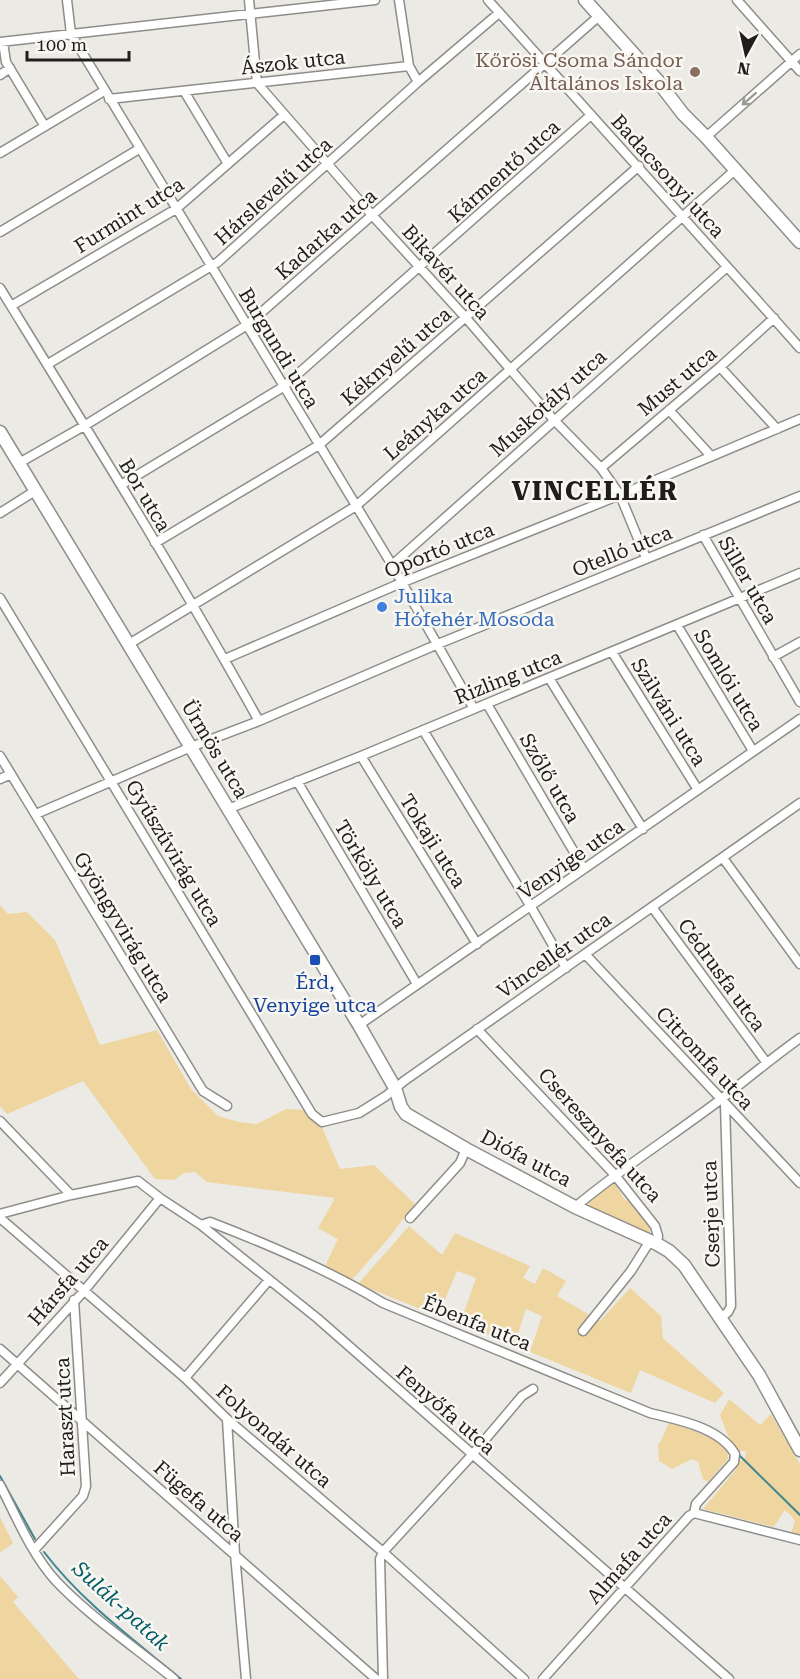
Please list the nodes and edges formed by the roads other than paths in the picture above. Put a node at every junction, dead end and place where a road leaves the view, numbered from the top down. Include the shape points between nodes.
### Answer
1 (66, 0) edge
2 (249, 0) edge
3 (375, 0) edge
4 (399, 0) edge
5 (488, 0) edge
6 (585, 0) edge
7 (738, 0) edge
8 (499, 13) junction
9 (250, 15) junction
10 (599, 16) junction
11 (71, 34) junction
12 (2, 42) edge
13 (800, 54) edge
14 (546, 62) junction
15 (792, 62) junction
16 (409, 66) junction
17 (10, 68) junction
18 (800, 71) edge
19 (0, 75) edge
20 (418, 82) junction
21 (257, 83) junction
22 (104, 91) junction
23 (184, 91) junction
24 (109, 99) junction
25 (284, 115) junction
26 (591, 115) junction
27 (44, 125) junction
28 (703, 133) junction
29 (139, 149) junction
30 (0, 153) edge
31 (228, 164) junction
32 (328, 164) junction
33 (639, 166) junction
34 (735, 170) junction
35 (176, 209) junction
36 (372, 215) junction
37 (683, 217) junction
38 (0, 232) edge
39 (799, 240) edge
40 (210, 267) junction
41 (421, 267) junction
42 (727, 267) junction
43 (0, 288) edge
44 (11, 306) junction
45 (466, 318) junction
46 (774, 318) junction
47 (247, 326) junction
48 (800, 348) edge
49 (48, 364) junction
50 (720, 367) junction
51 (510, 370) junction
52 (283, 387) junction
53 (669, 410) junction
54 (800, 419) edge
55 (554, 420) junction
56 (84, 426) junction
57 (777, 429) junction
58 (0, 432) edge
59 (319, 445) junction
60 (711, 456) junction
61 (19, 463) junction
62 (601, 468) junction
63 (121, 485) junction
64 (35, 491) junction
65 (620, 495) junction
66 (800, 496) edge
67 (356, 506) junction
68 (0, 513) edge
69 (703, 535) junction
70 (155, 543) junction
71 (646, 558) junction
72 (392, 565) junction
73 (800, 573) edge
74 (401, 583) junction
75 (0, 598) edge
76 (738, 598) junction
77 (192, 604) junction
78 (677, 625) junction
79 (800, 642) edge
80 (438, 644) junction
81 (129, 645) junction
82 (612, 652) junction
83 (774, 657) junction
84 (225, 659) junction
85 (549, 678) junction
86 (800, 702) edge
87 (487, 704) junction
88 (474, 709) junction
89 (800, 719) edge
90 (259, 721) junction
91 (423, 730) junction
92 (191, 747) junction
93 (753, 751) junction
94 (0, 756) edge
95 (361, 756) junction
96 (11, 774) junction
97 (0, 779) edge
98 (297, 781) junction
99 (112, 783) junction
100 (698, 790) junction
101 (800, 803) edge
102 (228, 809) junction
103 (36, 814) junction
104 (643, 829) junction
105 (723, 858) junction
106 (584, 869) junction
107 (531, 907) junction
108 (652, 907) junction
109 (477, 944) junction
110 (586, 954) junction
111 (800, 964) edge
112 (566, 968) junction
113 (417, 984) junction
114 (359, 1025) junction
115 (477, 1029) junction
116 (800, 1038) edge
117 (766, 1062) junction
118 (395, 1088) junction
119 (723, 1102) junction
120 (227, 1106) dead end
121 (0, 1121) edge
122 (322, 1122) joint
123 (466, 1149) junction
124 (614, 1174) junction
125 (800, 1183) edge
126 (70, 1195) junction
127 (160, 1198) junction
128 (576, 1207) junction
129 (0, 1216) edge
130 (411, 1218) dead end
131 (201, 1225) junction
132 (654, 1242) junction
133 (269, 1280) junction
134 (84, 1291) junction
135 (74, 1300) junction
136 (721, 1318) junction
137 (583, 1331) dead end
138 (0, 1349) edge
139 (17, 1364) junction
140 (185, 1378) junction
141 (0, 1383) edge
142 (533, 1389) dead end
143 (227, 1419) junction
144 (84, 1423) junction
145 (800, 1450) edge
146 (472, 1455) junction
147 (736, 1458) joint
148 (0, 1485) edge
149 (694, 1513) junction
150 (800, 1540) edge
151 (35, 1549) junction
152 (383, 1552) junction
153 (235, 1554) junction
154 (626, 1587) junction
155 (174, 1679) edge
156 (246, 1679) edge
157 (376, 1679) edge
158 (383, 1679) edge
159 (524, 1679) edge
160 (543, 1679) edge
161 (729, 1679) edge

1 - 11 street, Burgundi utca
2 - 9 street
3 - 9 street
4 - 16 street
5 - 8 street, Badacsonyi utca
6 - 10 street
7 - 15 street
8 - 14 street, Badacsonyi utca
8 - 20 street, Hárslevelű utca
9 - 11 street
9 - 21 street
10 - 14 street, Kadarka utca
10 - 28 street
11 - 12 street
11 - 22 street, Burgundi utca
12 - 17 street
13 - 15 street
14 - 26 street, Badacsonyi utca
14 - 36 street, Kadarka utca
15 - 18 street
15 -> 28 street
16 - 20 street
16 - 21 street, Ászok utca
17 - 19 street
17 - 27 street
20 - 32 street, Hárslevelű utca
21 - 23 street, Ászok utca
21 - 25 street, Bikavér utca
22 - 24 street, Burgundi utca
22 - 27 street
23 - 24 street, Ászok utca
23 - 31 street
24 - 29 street, Burgundi utca
25 - 31 street, Furmint utca
25 - 32 street, Bikavér utca
26 - 33 street, Badacsonyi utca
26 - 41 street, Kármentő utca
27 - 30 street
28 - 34 street
29 - 35 street, Burgundi utca
29 - 38 street
31 - 35 street, Furmint utca
32 - 36 street, Bikavér utca
32 - 40 street, Hárslevelű utca
33 - 37 street, Badacsonyi utca
33 - 45 street, Kéknyelű utca
34 - 37 street, Leányka utca
34 - 39 street
35 - 40 street, Burgundi utca
35 - 44 street, Furmint utca
36 - 41 street, Bikavér utca
36 - 47 street, Kadarka utca
37 - 42 street, Badacsonyi utca
37 - 51 street, Leányka utca
40 - 47 street, Burgundi utca
40 - 49 street, Hárslevelű utca
41 - 45 street, Bikavér utca
41 - 52 street, Kármentő utca
42 - 46 street, Badacsonyi utca
42 - 55 street, Muskotály utca
43 - 44 street, Bor utca
44 - 49 street, Bor utca
45 - 51 street, Bikavér utca
45 - 59 street, Kéknyelű utca
46 - 48 street, Badacsonyi utca
46 - 50 street, Must utca
47 - 52 street, Burgundi utca
47 - 56 street, Kadarka utca
49 - 56 street, Bor utca
50 - 53 street, Must utca
50 - 57 street
51 - 55 street, Bikavér utca
51 - 67 street, Leányka utca
52 - 59 street, Burgundi utca
52 - 63 street, Kármentő utca
53 - 60 street
53 - 62 street, Must utca
54 - 57 street, Oportó utca
55 - 62 street, Bikavér utca
55 - 72 street, Muskotály utca
56 - 61 street, Kadarka utca
56 - 63 street, Bor utca
57 - 60 street, Oportó utca
58 - 61 street, Ürmös utca
59 - 67 street, Burgundi utca
59 - 70 street, Kéknyelű utca
60 - 65 street, Oportó utca
61 - 64 street, Ürmös utca
62 - 65 street, Bikavér utca
63 - 70 street, Bor utca
64 - 68 street
64 - 81 street, Ürmös utca
65 - 71 street, Bikavér utca
65 - 74 street, Oportó utca
66 - 69 street, Otelló utca
67 - 72 street, Burgundi utca
67 - 77 street, Leányka utca
69 - 71 street, Otelló utca
69 - 76 street, Siller utca
70 - 77 street, Bor utca
71 - 80 street, Otelló utca
72 - 74 street, Burgundi utca
73 - 76 street, Rizling utca
74 - 80 street, Burgundi utca
74 - 84 street, Oportó utca
75 - 99 street, Gyűszűvirág utca
76 - 78 street, Rizling utca
76 - 83 street, Siller utca
77 - 81 street, Leányka utca
77 - 84 street, Bor utca
78 - 82 street, Rizling utca
78 - 93 street, Somlói utca
79 - 83 street
80 - 88 street, Burgundi utca
80 - 90 street, Otelló utca
81 - 92 street, Ürmös utca
82 - 85 street, Rizling utca
82 - 100 street, Szilváni utca
83 - 86 street, Siller utca
84 - 90 street, Bor utca
85 - 87 street, Rizling utca
85 - 104 street
87 - 88 street, Rizling utca
87 - 106 street, Szőlő utca
88 - 91 street, Rizling utca
89 - 93 street, Venyige utca
90 - 92 street, Otelló utca
91 - 95 street, Rizling utca
91 - 107 street
92 - 99 street, Otelló utca
92 - 102 street, Ürmös utca
93 - 100 street, Venyige utca
94 - 96 street, Gyöngyvirág utca
95 - 98 street, Rizling utca
95 - 109 street, Tokaji utca
96 - 97 street
96 - 103 street, Gyöngyvirág utca
98 - 102 street, Rizling utca
98 - 113 street, Törköly utca
99 - 103 street, Otelló utca
99 - 122 street, Gyűszűvirág utca via 312,1114
100 - 104 street, Venyige utca
101 - 105 street, Vincellér utca
102 - 114 street, Ürmös utca
103 - 120 street, Gyöngyvirág utca via 203,1091
104 - 106 street, Venyige utca
105 - 108 street, Vincellér utca
105 - 111 street
106 - 107 street, Venyige utca
107 - 109 street, Venyige utca
107 - 112 street
108 - 110 street, Vincellér utca
108 - 117 street, Cédrusfa utca
109 - 113 street, Venyige utca
110 - 112 street, Vincellér utca
110 - 119 street, Citromfa utca
112 - 115 street, Vincellér utca
113 - 114 street, Venyige utca
114 - 118 street, Ürmös utca
115 - 118 street, Vincellér utca
115 - 124 street, Cseresznyefa utca
116 - 117 street
117 - 119 street
118 - 122 street, Vincellér utca via 359,1113
118 - 123 street, Diófa utca via 406,1114
119 - 124 street
119 - 125 street, Citromfa utca
119 - 136 street, Cserje utca via 730,1306
121 - 126 street
123 - 128 street, Diófa utca
123 - 130 street via 460,1163
124 - 128 street
124 - 132 street, Cseresznyefa utca via 655,1226 658,1236
126 - 127 street, Fenyőfa utca via 138,1180
126 - 129 street
127 - 131 street, Fenyőfa utca
127 - 134 street, Hársfa utca
128 - 132 street, Diófa utca
129 - 134 street, Folyondár utca
131 - 133 street, Fenyőfa utca
131 - 147 street, Ébenfa utca via 210,1222 276,1248 383,1303 650,1413 708,1432 726,1442
132 - 136 street via 684,1265
132 - 137 street
133 - 140 street
133 - 146 street, Fenyőfa utca
134 - 135 street, Hársfa utca
134 - 140 street, Folyondár utca
135 - 139 street, Hársfa utca
135 - 144 street, Haraszt utca
136 - 145 street via 759,1375
138 - 139 street, Fügefa utca
139 - 141 street, Hársfa utca
139 - 144 street, Fügefa utca
140 - 143 street, Folyondár utca
142 - 146 street via 522,1396
143 - 152 street, Folyondár utca
143 - 153 street
144 - 151 street, Haraszt utca via 83,1496
144 - 153 street, Fügefa utca
146 - 152 street
146 - 154 street, Fenyőfa utca
147 - 149 street, Almafa utca via 696,1504
148 - 151 street
149 - 150 street
149 - 154 street, Almafa utca
151 - 155 street via 72,1597
152 - 158 street
152 - 159 street, Folyondár utca
153 - 156 street
153 - 157 street, Fügefa utca
154 - 160 street, Almafa utca
154 - 161 street, Fenyőfa utca

